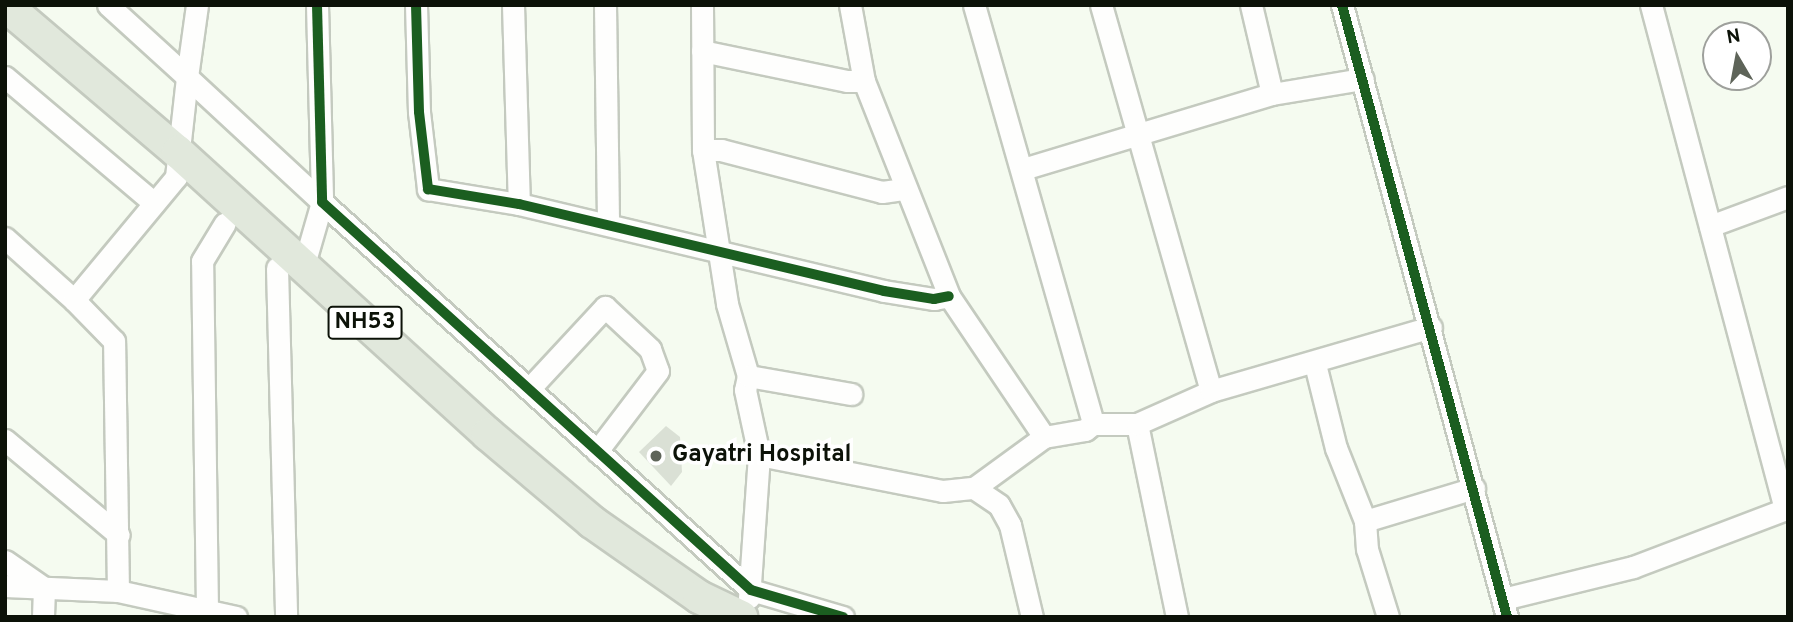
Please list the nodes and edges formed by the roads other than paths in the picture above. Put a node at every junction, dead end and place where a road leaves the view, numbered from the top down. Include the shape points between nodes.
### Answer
1 (5, 5) edge
2 (108, 5) edge
3 (197, 5) edge
4 (317, 5) edge
5 (416, 5) edge
6 (513, 5) edge
7 (605, 5) edge
8 (702, 5) edge
9 (850, 5) edge
10 (974, 5) edge
11 (1101, 5) edge
12 (1251, 5) edge
13 (1342, 5) edge
14 (1651, 5) edge
15 (5, 25) edge
16 (702, 51) junction
17 (5, 77) edge
18 (187, 77) junction
19 (1363, 79) junction
20 (864, 81) junction
21 (1272, 94) junction
22 (1138, 134) junction
23 (703, 150) junction
24 (177, 164) junction
25 (1023, 169) junction
26 (903, 189) junction
27 (1788, 197) edge
28 (322, 202) junction
29 (154, 203) junction
30 (519, 204) junction
31 (225, 223) junction
32 (608, 224) junction
33 (1710, 226) junction
34 (5, 238) edge
35 (717, 252) junction
36 (290, 268) junction
37 (949, 296) junction
38 (74, 300) junction
39 (1431, 327) junction
40 (1315, 364) junction
41 (748, 376) junction
42 (528, 389) junction
43 (1211, 391) junction
44 (851, 394) dead end
45 (1093, 424) junction
46 (1137, 424) junction
47 (1044, 437) junction
48 (5, 440) edge
49 (597, 451) junction
50 (759, 455) junction
51 (974, 488) junction
52 (1474, 488) junction
53 (1786, 509) edge
54 (1365, 521) junction
55 (119, 535) junction
56 (5, 561) edge
57 (5, 586) edge
58 (44, 588) junction
59 (118, 591) junction
60 (745, 608) edge
61 (1505, 608) edge
62 (208, 610) junction
63 (43, 617) edge
64 (236, 617) edge
65 (286, 617) edge
66 (699, 617) edge
67 (843, 617) edge
68 (1032, 617) edge
69 (1177, 617) edge
70 (1388, 617) edge

1 - 24 highway, NH53
2 - 18 street
3 - 18 street
4 - 28 street
5 - 30 street via 419,112 428,189
6 - 30 street
7 - 32 street
8 - 16 street
9 - 20 street
10 - 25 street
11 - 22 street
12 - 21 street
13 - 19 street
14 - 33 street
15 - 24 highway, NH53
16 - 20 street
16 - 23 street
17 - 29 street
18 - 24 street
18 - 28 street
19 - 21 street
19 - 39 street
20 - 26 street
21 - 22 street
22 - 25 street
22 - 43 street
23 - 26 street via 721,150 882,192
23 - 35 street
24 - 29 street
24 - 31 highway, NH53
24 - 36 highway, NH53
25 - 45 street
26 - 37 street
27 - 33 street
28 - 36 street
28 - 42 street
29 - 38 street
30 - 32 street
31 - 36 highway, NH53
31 - 62 street via 202,261
32 - 35 street
33 - 53 street
34 - 38 street
35 - 37 street via 884,291 934,299
35 - 41 street
36 - 60 highway, NH53 via 592,522 699,597
36 - 65 street
36 - 66 highway, NH53 via 584,542
37 - 47 street
38 - 55 street via 114,341
39 - 40 street
39 - 52 street
40 - 43 street
40 - 54 street via 1336,448
41 - 44 street
41 - 50 street via 745,390
42 - 49 street
42 - 49 street via 605,307 650,349 658,370
43 - 46 street
45 - 46 street
45 - 47 street via 1085,430
46 - 69 street
47 - 51 street
48 - 55 street
49 - 60 street
50 - 51 street via 943,491
50 - 60 street
51 - 68 street via 999,505 1010,525
52 - 54 street
52 - 61 street
53 - 61 street via 1633,567
54 - 70 street via 1367,549
55 - 59 street
56 - 58 street
57 - 58 street
58 - 59 street
58 - 63 street
59 - 62 street
60 - 67 street
62 - 64 street

